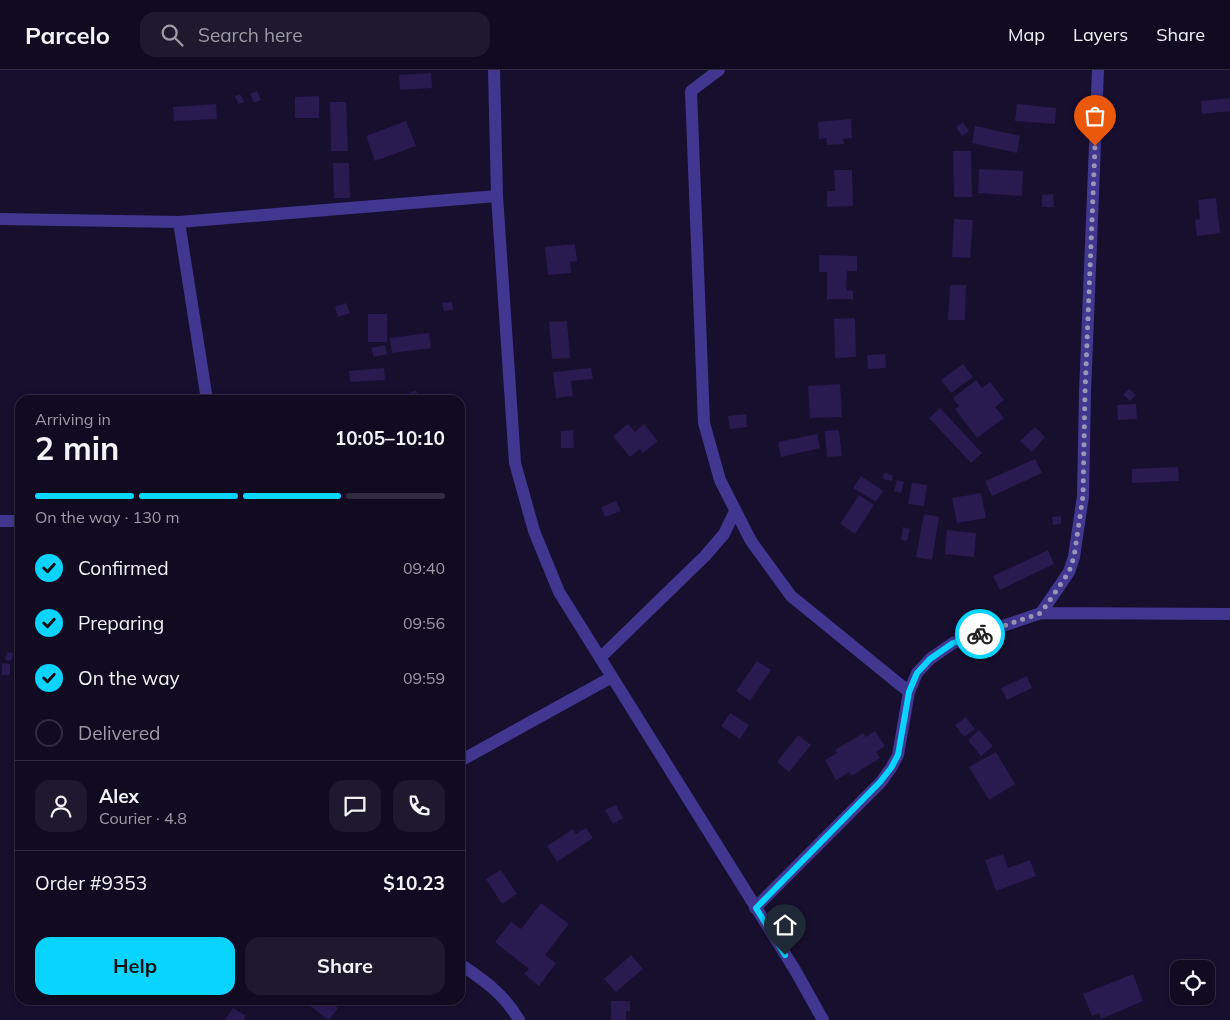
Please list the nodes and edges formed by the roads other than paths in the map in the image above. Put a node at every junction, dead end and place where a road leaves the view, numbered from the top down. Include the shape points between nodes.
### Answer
1 (494, 70) edge
2 (720, 70) edge
3 (1098, 70) edge
4 (497, 196) junction
5 (0, 220) edge
6 (180, 222) junction
7 (206, 395) edge
8 (736, 511) junction
9 (0, 521) edge
10 (15, 521) edge
11 (1041, 613) junction
12 (1230, 614) edge
13 (600, 658) junction
14 (612, 677) junction
15 (909, 692) junction
16 (465, 758) edge
17 (756, 908) junction
18 (465, 968) edge
19 (519, 1020) edge
20 (823, 1020) edge

1 - 4 street
2 - 8 street via 691,91 704,423 720,480
3 - 11 street via 1083,496 1069,572
4 - 6 street
4 - 13 street via 514,463 534,531 559,592
5 - 6 street
6 - 7 street
8 - 13 street via 724,534 705,556
8 - 15 street via 751,541 791,596
9 - 10 street
11 - 12 street
11 - 15 street via 953,643 917,673
13 - 14 street
14 - 16 street
14 - 17 street
15 - 17 street via 898,755 891,768
17 - 20 street
18 - 19 street via 496,990

